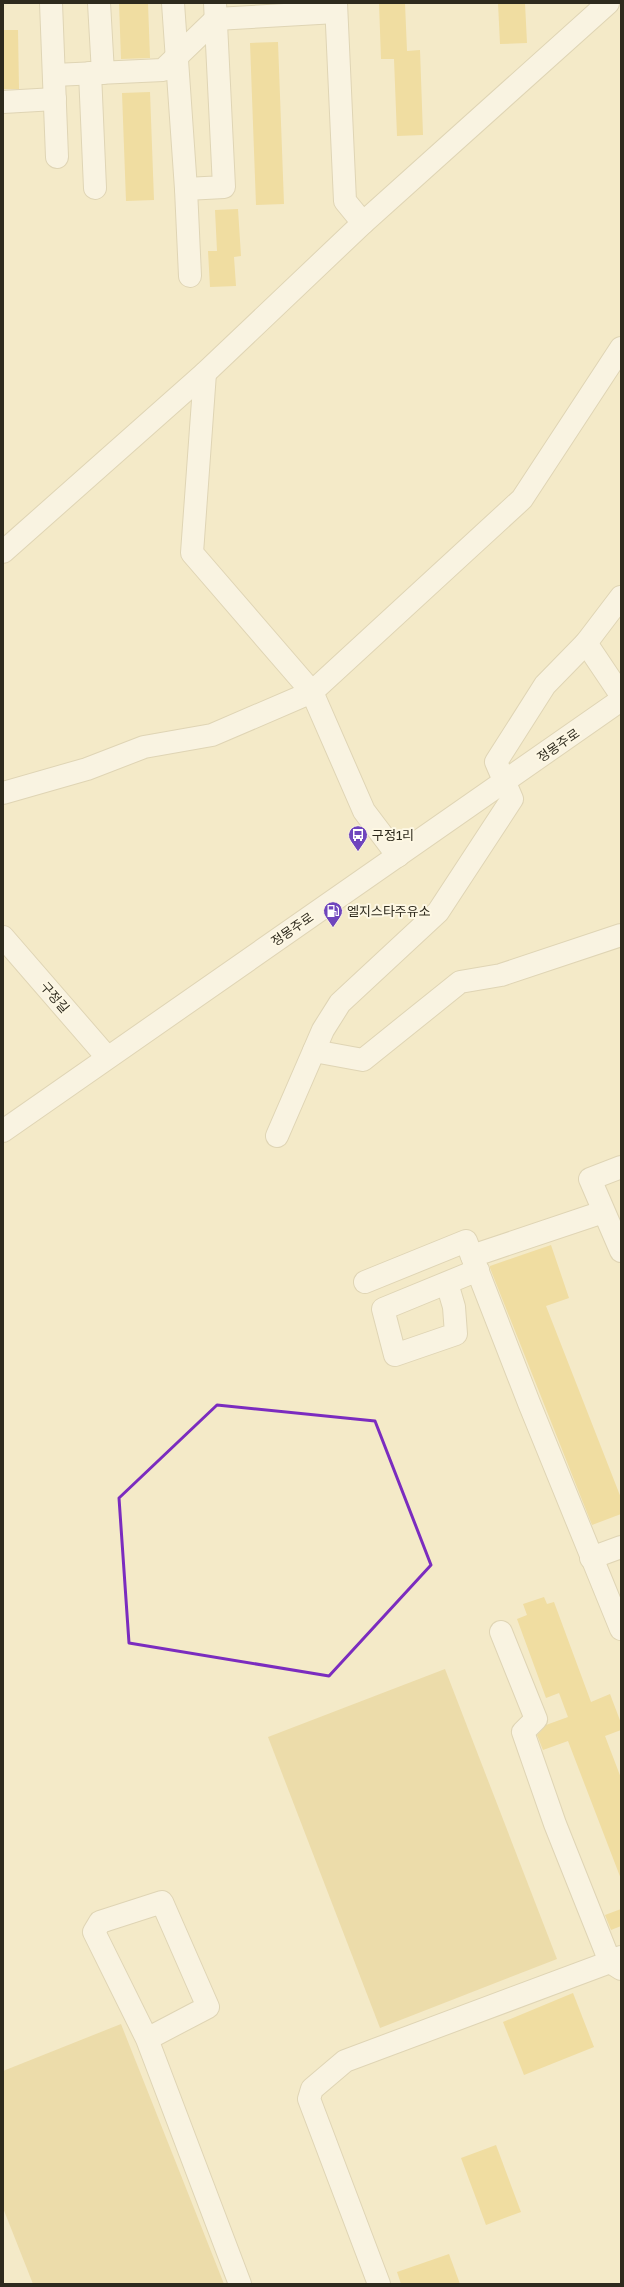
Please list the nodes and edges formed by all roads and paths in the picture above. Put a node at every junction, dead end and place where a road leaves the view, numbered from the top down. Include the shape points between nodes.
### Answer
1 (51, 3) edge
2 (99, 3) edge
3 (173, 3) edge
4 (581, 3) edge
5 (608, 3) edge
6 (336, 7) edge
7 (285, 9) edge
8 (216, 11) edge
9 (582, 27) junction
10 (177, 58) junction
11 (96, 73) junction
12 (54, 75) junction
13 (55, 100) junction
14 (3, 102) edge
15 (57, 156) dead end
16 (95, 188) dead end
17 (186, 189) junction
18 (363, 223) junction
19 (190, 276) dead end
20 (621, 348) edge
21 (205, 372) junction
22 (3, 552) edge
23 (621, 596) edge
24 (586, 643) junction
25 (312, 692) junction
26 (621, 694) edge
27 (621, 700) edge
28 (505, 782) junction
29 (3, 794) edge
30 (398, 856) junction
31 (621, 935) edge
32 (3, 937) edge
33 (314, 1051) junction
34 (107, 1057) junction
35 (3, 1131) edge
36 (277, 1136) dead end
37 (621, 1167) edge
38 (603, 1212) junction
39 (621, 1251) edge
40 (475, 1263) junction
41 (365, 1282) dead end
42 (447, 1282) dead end
43 (621, 1547) edge
44 (592, 1558) junction
45 (621, 1629) edge
46 (502, 1632) dead end
47 (617, 1963) edge
48 (147, 2039) junction
49 (240, 2284) edge
50 (379, 2284) edge

1 - 12 street
2 - 11 street
3 - 10 street
4 - 9 street
5 - 9 street
6 - 7 street
6 - 18 street via 345,201
7 - 8 street
8 - 10 street
8 - 17 street via 224,187
9 - 18 street
10 - 11 street via 163,70
10 - 17 street
11 - 12 street
11 - 16 street
12 - 13 street
13 - 14 street
13 - 15 street
17 - 19 street
18 - 21 street
20 - 25 street via 522,499
21 - 22 street
21 - 25 street via 192,553
23 - 24 street
24 - 26 street
24 - 28 street via 545,685 496,762
25 - 29 street via 212,735 144,747 87,769
25 - 30 street via 364,811
27 - 28 street, 정몽주로
28 - 30 street, 정몽주로
28 - 33 street via 512,799 438,912 340,1003 323,1030
30 - 34 street, 정몽주로
31 - 33 street via 501,975 460,982 363,1060
32 - 34 street, 구정길
33 - 36 street
34 - 35 street, 정몽주로
37 - 38 street via 590,1179
38 - 39 street
38 - 40 street
40 - 41 street via 466,1241
40 - 42 street
40 - 44 street
43 - 44 street
44 - 45 street
46 - 47 street via 536,1720 523,1732 555,1824
47 - 50 street via 345,2061 312,2089 309,2099
48 - 48 street via 208,2007 162,1902 100,1922 94,1932
48 - 49 street

